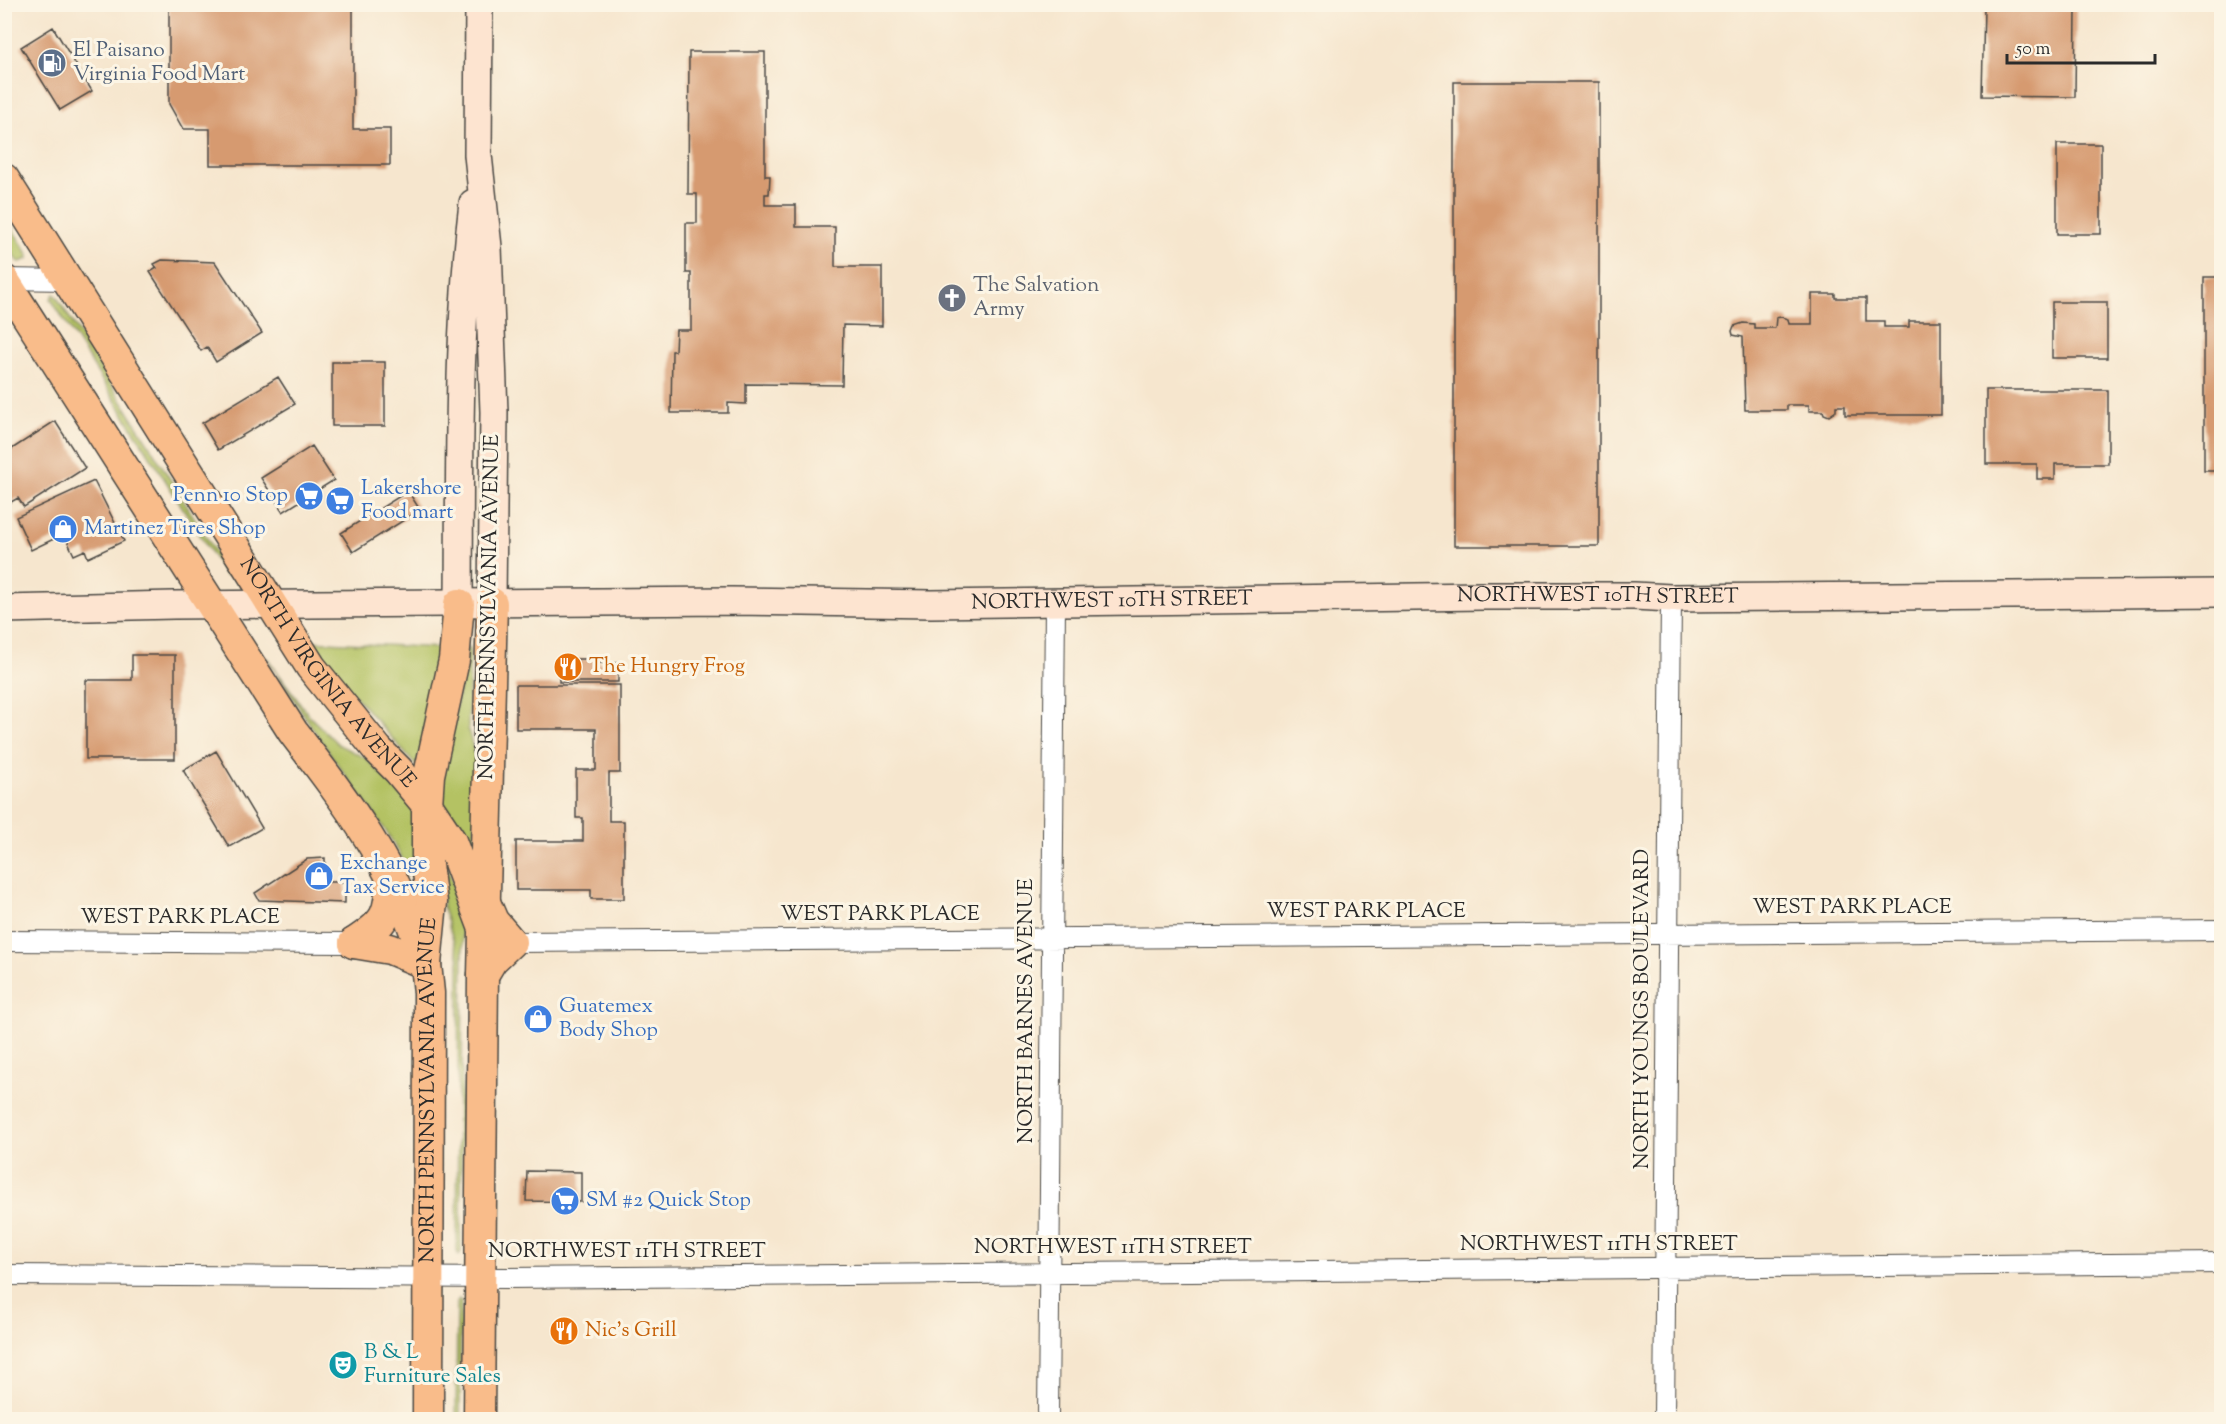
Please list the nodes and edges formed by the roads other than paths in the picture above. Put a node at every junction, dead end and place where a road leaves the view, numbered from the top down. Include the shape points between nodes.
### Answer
1 (479, 4) edge
2 (478, 155) junction
3 (4, 179) edge
4 (4, 280) edge
5 (68, 280) junction
6 (2222, 593) edge
7 (1671, 598) junction
8 (492, 603) junction
9 (1055, 603) junction
10 (459, 604) junction
11 (271, 605) junction
12 (211, 606) junction
13 (4, 609) edge
14 (427, 805) junction
15 (391, 876) junction
16 (484, 914) junction
17 (2222, 930) edge
18 (1667, 933) junction
19 (1053, 938) junction
20 (4, 941) edge
21 (511, 942) junction
22 (354, 943) junction
23 (426, 964) junction
24 (483, 975) junction
25 (2222, 1263) edge
26 (1666, 1268) junction
27 (1049, 1272) junction
28 (4, 1275) edge
29 (481, 1276) junction
30 (428, 1278) junction
31 (428, 1419) edge
32 (479, 1419) edge
33 (1048, 1419) edge
34 (1664, 1419) edge

1 - 2 main road, NORTH PENNSYLVANIA AVENUE
2 - 8 main road, NORTH PENNSYLVANIA AVENUE via 488,247 494,411
2 - 10 main road, NORTH PENNSYLVANIA AVENUE via 464,330
3 - 5 main road, NORTH VIRGINIA AVENUE
4 - 5 street
4 - 12 main road
5 - 11 main road, NORTH VIRGINIA AVENUE
6 - 7 main road, NORTHWEST 10TH STREET
7 - 9 main road, NORTHWEST 10TH STREET via 1482,596
7 - 18 street, NORTH YOUNGS BOULEVARD
8 - 9 main road, NORTHWEST 10TH STREET
8 - 10 main road, NORTHWEST 10TH STREET
8 - 16 main road, NORTH PENNSYLVANIA AVENUE
9 - 19 street, NORTH BARNES AVENUE
10 - 11 main road, NORTHWEST 10TH STREET
10 - 14 main road, NORTH PENNSYLVANIA AVENUE via 454,660 429,775
11 - 12 main road, NORTHWEST 10TH STREET
11 - 14 main road, NORTH VIRGINIA AVENUE via 311,667
12 - 13 main road, NORTHWEST 10TH STREET
12 - 15 main road via 293,732 373,841
14 - 16 main road, NORTH VIRGINIA AVENUE via 451,841
14 - 23 main road, NORTH PENNSYLVANIA AVENUE via 427,865 432,902
15 - 22 main road via 387,913 374,930
15 - 23 main road via 412,920
16 - 21 main road
16 - 24 main road, NORTH PENNSYLVANIA AVENUE
17 - 18 street, WEST PARK PLACE
18 - 19 street, WEST PARK PLACE
18 - 26 street, NORTH YOUNGS BOULEVARD
19 - 21 street, WEST PARK PLACE
19 - 27 street, NORTH BARNES AVENUE
20 - 22 street, WEST PARK PLACE
21 - 24 main road
22 - 23 main road via 390,949
23 - 30 main road, NORTH PENNSYLVANIA AVENUE
24 - 29 main road, NORTH PENNSYLVANIA AVENUE
25 - 26 street, NORTHWEST 11TH STREET
26 - 27 street, NORTHWEST 11TH STREET
26 - 34 street, NORTH YOUNGS BOULEVARD
27 - 29 street, NORTHWEST 11TH STREET
27 - 33 street, NORTH BARNES AVENUE
28 - 30 street, NORTHWEST 11TH STREET
29 - 30 street, NORTHWEST 11TH STREET
29 - 32 main road, NORTH PENNSYLVANIA AVENUE
30 - 31 main road, NORTH PENNSYLVANIA AVENUE

